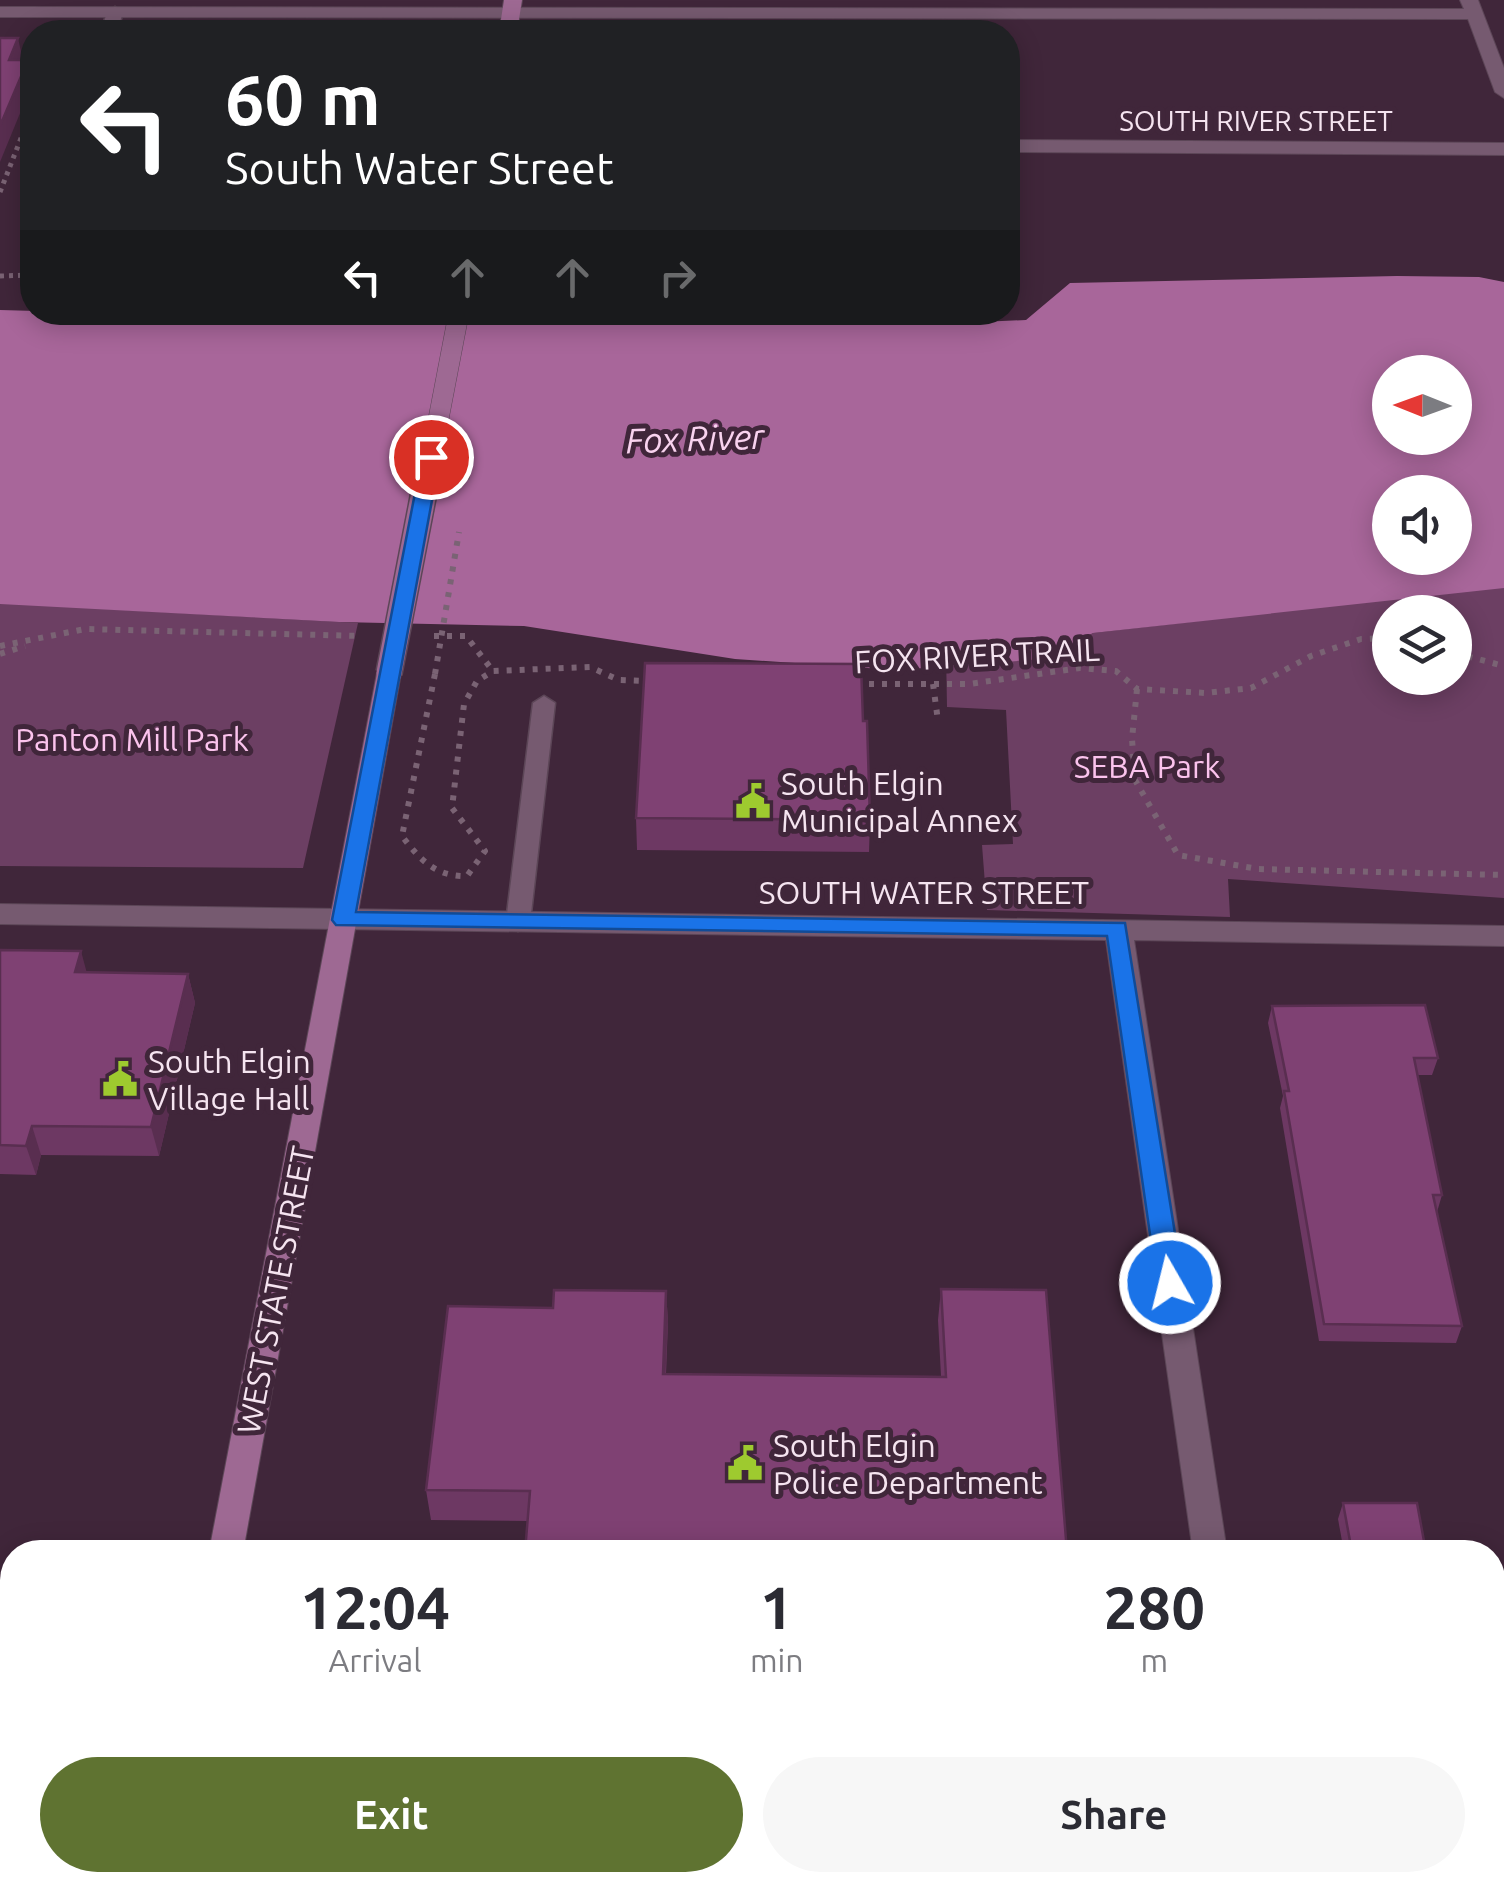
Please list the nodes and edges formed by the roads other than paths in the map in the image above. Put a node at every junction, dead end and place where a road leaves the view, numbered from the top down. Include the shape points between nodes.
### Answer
1 (38, 6) edge
2 (1008, 6) edge
3 (1472, 7) edge
4 (0, 12) edge
5 (116, 12) junction
6 (511, 16) edge
7 (113, 20) edge
8 (1504, 92) edge
9 (1020, 146) edge
10 (1504, 149) edge
11 (456, 325) edge
12 (544, 703) dead end
13 (0, 914) edge
14 (344, 920) junction
15 (518, 922) junction
16 (1118, 928) junction
17 (1504, 936) edge
18 (228, 1540) edge
19 (1208, 1540) edge

1 - 4 street
1 - 5 street
2 - 3 street
2 - 6 street
3 - 8 street
5 - 6 street
5 - 7 lane
9 - 10 street, SOUTH RIVER STREET
11 - 14 main road, WEST STATE STREET, bridge
12 - 15 lane
13 - 14 street, SOUTH WATER STREET
14 - 15 street, SOUTH WATER STREET
14 - 18 main road, WEST STATE STREET
15 - 16 street, SOUTH WATER STREET
16 - 17 street, SOUTH WATER STREET
16 - 19 street

